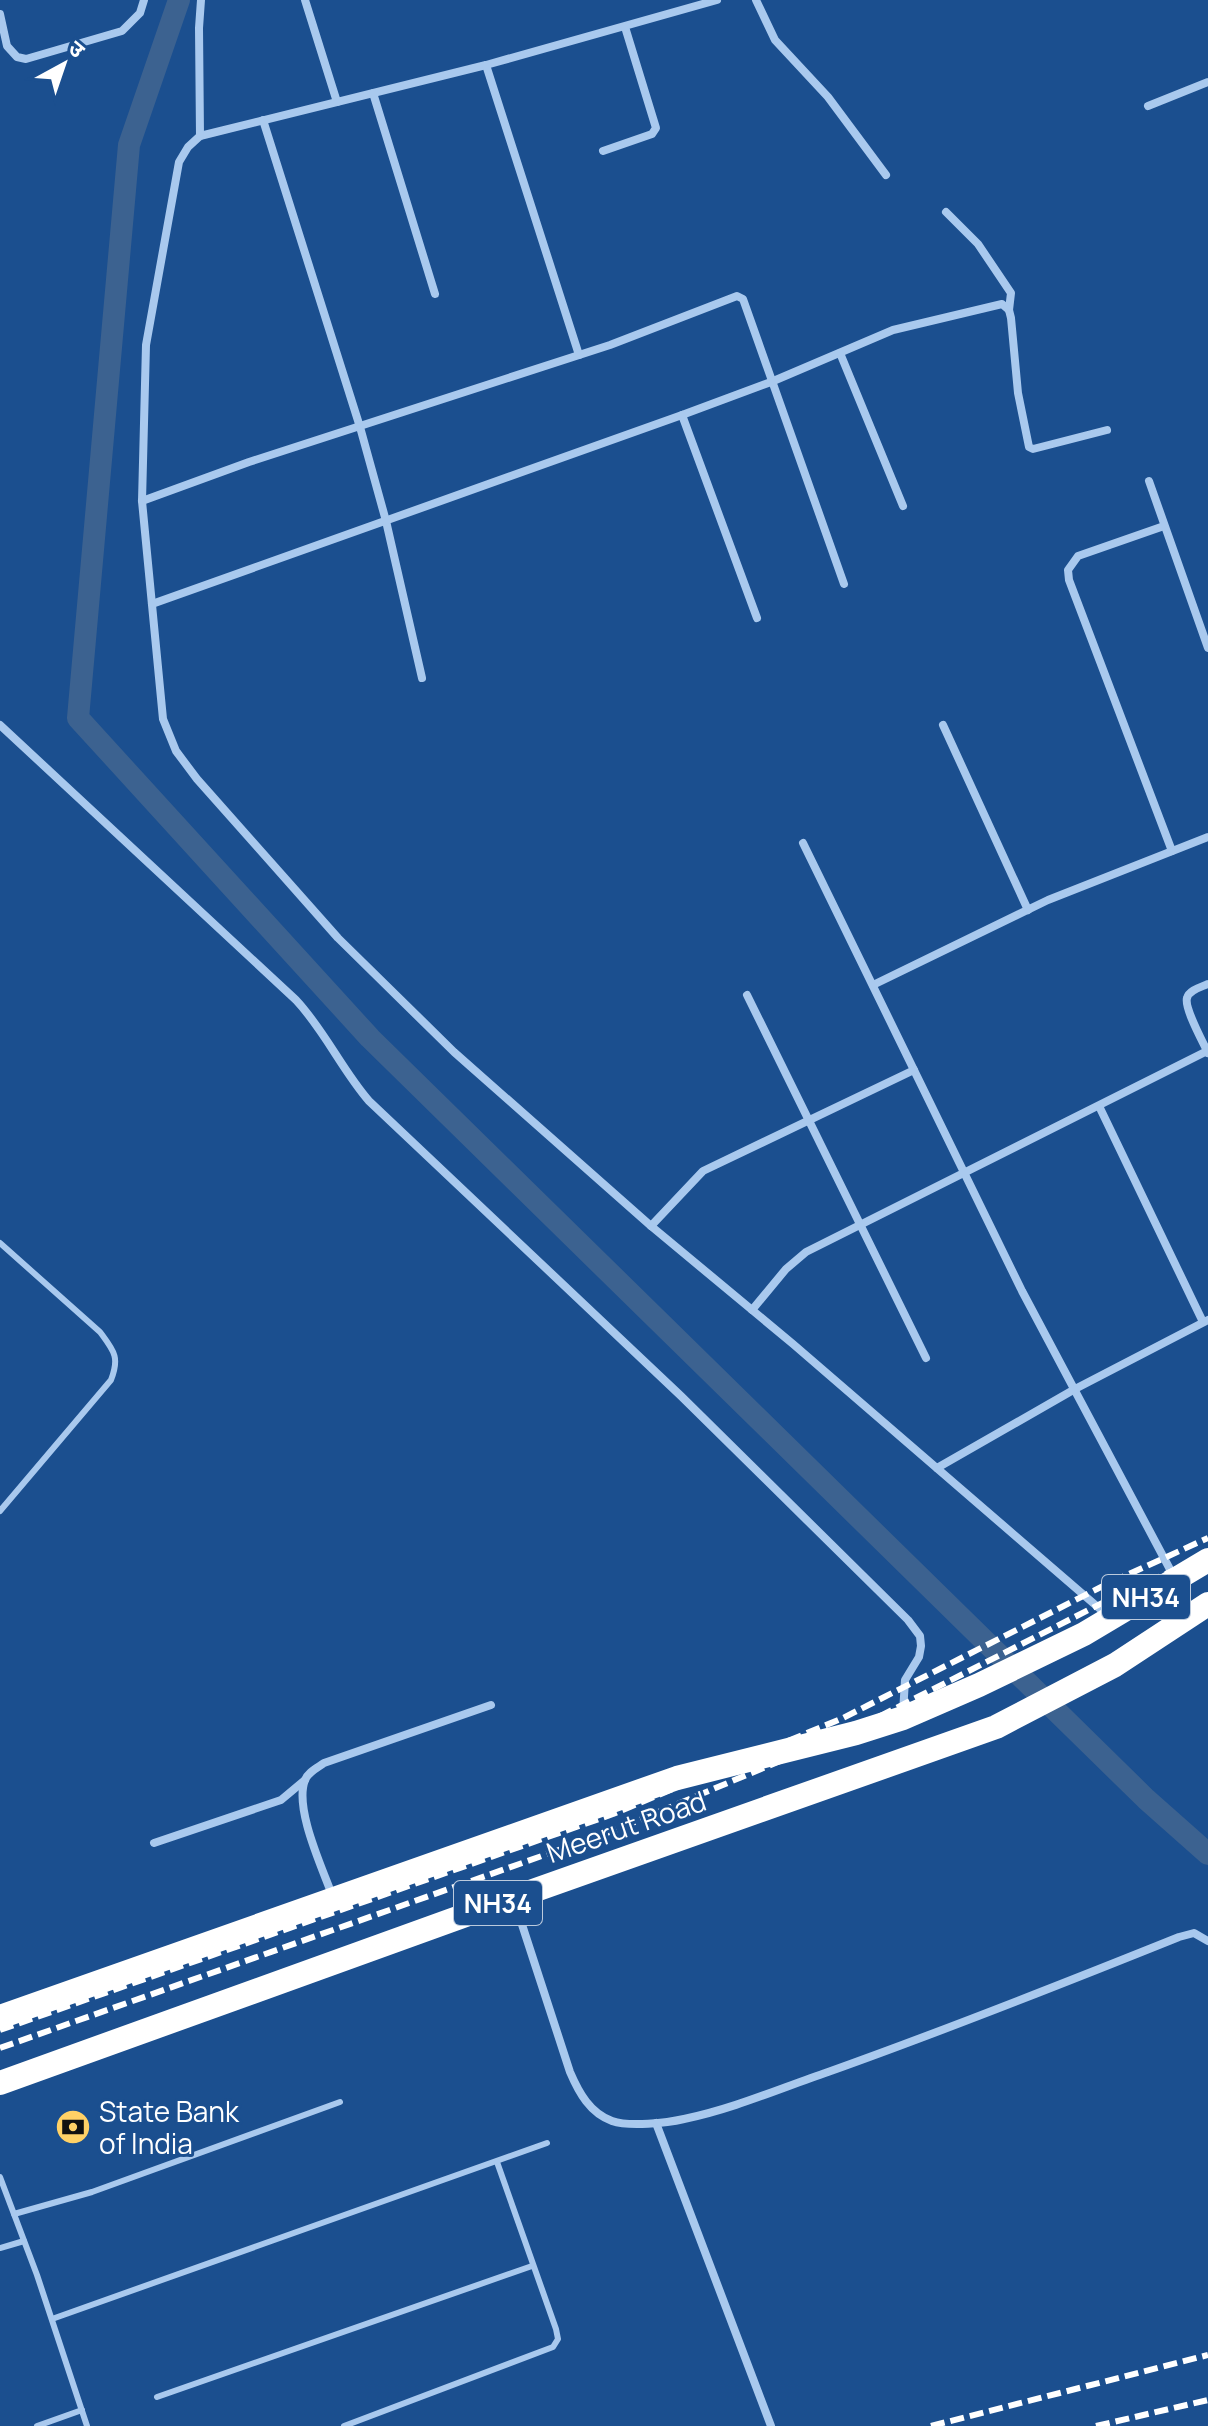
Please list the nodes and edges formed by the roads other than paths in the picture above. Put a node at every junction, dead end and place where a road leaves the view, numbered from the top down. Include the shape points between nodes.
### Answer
1 (144, 0) edge
2 (201, 0) edge
3 (305, 0) edge
4 (717, 0) edge
5 (756, 0) edge
6 (0, 14) edge
7 (625, 27) junction
8 (486, 65) junction
9 (1208, 82) edge
10 (373, 93) junction
11 (337, 102) junction
12 (1148, 106) dead end
13 (263, 120) junction
14 (200, 136) junction
15 (603, 151) dead end
16 (886, 175) dead end
17 (946, 212) dead end
18 (435, 294) dead end
19 (1009, 310) junction
20 (840, 353) junction
21 (579, 355) junction
22 (771, 382) junction
23 (682, 415) junction
24 (360, 427) junction
25 (1107, 430) dead end
26 (1149, 481) dead end
27 (142, 501) junction
28 (903, 506) dead end
29 (386, 521) junction
30 (1164, 526) junction
31 (844, 584) dead end
32 (152, 604) junction
33 (757, 618) dead end
34 (1208, 648) edge
35 (422, 678) dead end
36 (0, 725) edge
37 (943, 725) dead end
38 (1208, 837) edge
39 (803, 843) dead end
40 (1172, 851) junction
41 (1028, 910) junction
42 (1208, 984) edge
43 (873, 985) junction
44 (747, 995) dead end
45 (1208, 1052) edge
46 (914, 1070) junction
47 (1099, 1106) junction
48 (807, 1121) junction
49 (964, 1173) junction
50 (651, 1226) junction
51 (859, 1226) junction
52 (0, 1243) edge
53 (752, 1310) junction
54 (1206, 1321) edge
55 (926, 1358) dead end
56 (1075, 1389) junction
57 (937, 1468) junction
58 (0, 1511) edge
59 (1208, 1560) edge
60 (1175, 1580) junction
61 (1208, 1604) edge
62 (1111, 1618) junction
63 (491, 1705) dead end
64 (903, 1718) junction
65 (305, 1780) junction
66 (154, 1843) dead end
67 (513, 1898) junction
68 (334, 1900) junction
69 (1208, 1941) edge
70 (0, 2017) edge
71 (0, 2083) edge
72 (340, 2102) dead end
73 (656, 2123) junction
74 (547, 2143) dead end
75 (497, 2162) junction
76 (0, 2177) edge
77 (14, 2214) junction
78 (24, 2241) junction
79 (0, 2248) edge
80 (532, 2266) junction
81 (52, 2319) junction
82 (157, 2397) dead end
83 (82, 2410) junction
84 (37, 2426) edge
85 (87, 2426) edge
86 (344, 2426) edge
87 (771, 2426) edge

1 - 6 street via 140,13 122,31 26,59 7,46
2 - 14 street
3 - 11 street
4 - 7 street
5 - 16 street via 775,40 828,97
7 - 8 street
7 - 15 street via 656,128
8 - 10 street
8 - 21 street
9 - 12 street
10 - 11 street
10 - 18 street
11 - 13 street
13 - 14 street
13 - 24 street
14 - 27 street via 179,162 146,345
17 - 19 street via 978,244 1011,293
19 - 20 street via 1002,304 904,326
19 - 25 street via 1029,447
20 - 22 street
20 - 28 street
21 - 22 street via 737,296 743,299
21 - 24 street
22 - 23 street
22 - 31 street
23 - 29 street
23 - 33 street
24 - 27 street
24 - 29 street
26 - 30 street
27 - 32 street
29 - 32 street
29 - 35 street
30 - 34 street
30 - 40 street via 1078,556 1068,570
32 - 50 street via 163,719 176,751 197,779 338,938 454,1052
36 - 64 street via 296,1000 369,1101 670,1385 908,1620 921,1646 905,1680
37 - 41 street
38 - 40 street
39 - 43 street
40 - 41 street
41 - 43 street
42 - 45 street via 1192,991 1187,1006
43 - 46 street
44 - 48 street
45 - 47 street
46 - 48 street
46 - 49 street
47 - 49 street
47 - 54 street
48 - 50 street via 703,1171
48 - 51 street
49 - 51 street
49 - 56 street
50 - 53 street
51 - 53 street via 797,1259
51 - 55 street
52 - 58 lane via 100,1332 117,1365 111,1380
53 - 57 street
54 - 56 street
56 - 57 street
56 - 60 street
57 - 62 street
59 - 60 highway, Meerut Road / NH34
60 - 62 highway, Meerut Road / NH34
61 - 67 highway, Meerut Road / NH34 via 1115,1665 996,1727
62 - 64 highway, Meerut Road / NH34
63 - 65 street via 324,1763
64 - 68 highway, Meerut Road / NH34 via 677,1778
65 - 66 street via 281,1800
65 - 68 street via 305,1818
67 - 71 highway, Meerut Road / NH34
67 - 73 street via 581,2096 613,2122
68 - 70 highway, Meerut Road / NH34
69 - 73 street via 1194,1933 1179,1937 940,2033 727,2107
72 - 77 lane via 92,2192
73 - 87 street
74 - 75 lane
75 - 80 lane
75 - 81 lane
76 - 77 lane
77 - 78 lane
78 - 79 lane
78 - 81 lane
80 - 82 lane
80 - 86 lane via 556,2329 553,2347
81 - 83 lane
83 - 84 lane
83 - 85 lane

